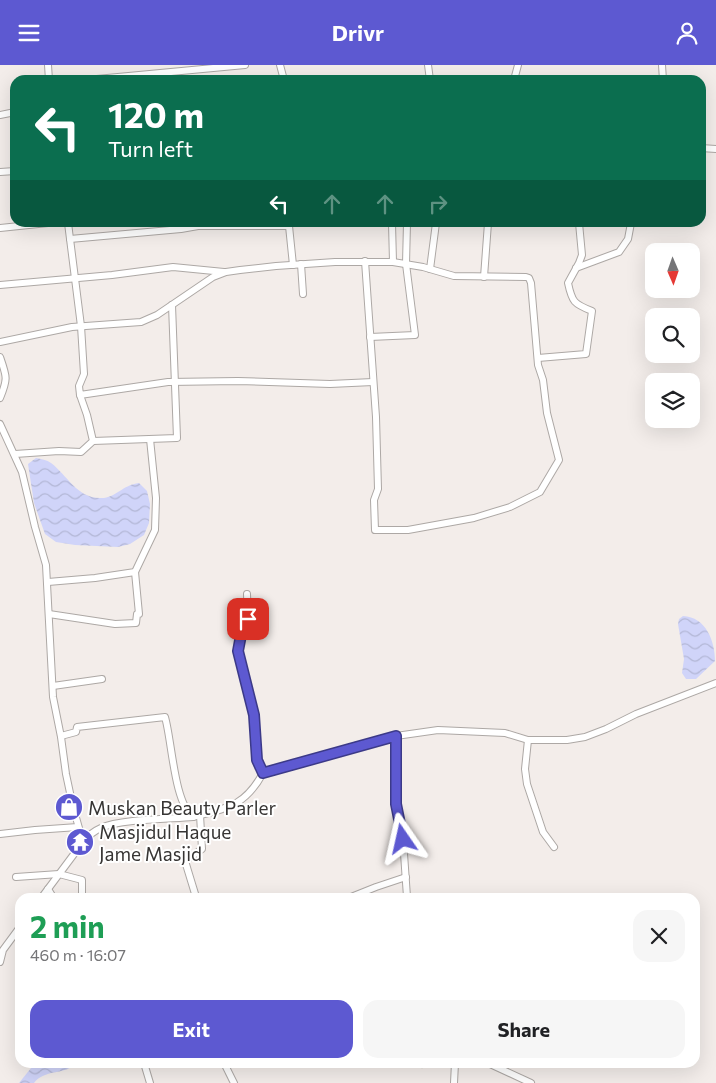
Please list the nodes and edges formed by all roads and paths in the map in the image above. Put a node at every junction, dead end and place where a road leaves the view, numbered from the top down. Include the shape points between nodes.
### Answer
1 (245, 65) edge
2 (218, 67) edge
3 (179, 72) junction
4 (144, 75) edge
5 (179, 75) edge
6 (68, 227) edge
7 (188, 227) edge
8 (212, 227) edge
9 (240, 227) edge
10 (290, 227) edge
11 (392, 227) edge
12 (407, 227) edge
13 (435, 227) edge
14 (488, 227) edge
15 (580, 227) edge
16 (630, 227) edge
17 (70, 239) junction
18 (366, 261) junction
19 (393, 262) junction
20 (406, 263) junction
21 (301, 264) junction
22 (293, 265) junction
23 (430, 269) junction
24 (575, 269) junction
25 (226, 272) junction
26 (484, 277) junction
27 (74, 278) junction
28 (0, 285) edge
29 (303, 294) dead end
30 (172, 305) junction
31 (80, 326) junction
32 (370, 337) junction
33 (0, 342) edge
34 (0, 357) edge
35 (538, 358) junction
36 (175, 382) junction
37 (373, 382) junction
38 (80, 395) junction
39 (0, 398) edge
40 (0, 424) edge
41 (150, 439) junction
42 (93, 441) junction
43 (15, 454) junction
44 (135, 572) junction
45 (48, 582) junction
46 (247, 594) dead end
47 (49, 614) junction
48 (102, 679) dead end
49 (716, 683) edge
50 (53, 686) junction
51 (61, 736) junction
52 (396, 736) junction
53 (528, 740) junction
54 (263, 773) junction
55 (196, 816) junction
56 (78, 827) junction
57 (0, 834) edge
58 (83, 842) junction
59 (554, 847) dead end
60 (59, 875) junction
61 (16, 877) dead end
62 (406, 877) junction
63 (48, 889) junction
64 (45, 893) edge
65 (50, 893) edge
66 (82, 893) edge
67 (195, 893) edge
68 (361, 893) edge
69 (407, 893) edge
70 (15, 934) edge
71 (0, 962) edge
72 (146, 1068) edge
73 (226, 1068) edge
74 (455, 1068) edge
75 (499, 1068) edge
76 (150, 1083) edge
77 (234, 1083) edge
78 (454, 1083) edge
79 (531, 1083) edge

1 - 2 street
2 - 3 street
3 - 4 street
3 - 5 street
6 - 17 street
7 - 17 street
8 - 9 street
10 - 22 street
11 - 19 street
12 - 20 street
13 - 23 street
14 - 26 street
15 - 24 street via 582,255
16 - 24 street via 628,239 619,252
17 - 27 street
18 - 19 street
18 - 21 street
18 - 32 street
19 - 20 street
20 - 23 street
20 - 32 street via 415,335
21 - 22 street
21 - 29 street
22 - 25 street
23 - 26 street via 454,276
24 - 35 street via 568,283 571,298 577,306 592,311 586,354
25 - 27 street via 173,267
25 - 30 street via 213,277
26 - 35 street via 529,278
27 - 28 street
27 - 31 street
30 - 31 street via 141,321
30 - 36 street
31 - 33 street
31 - 38 street via 84,374 79,386
32 - 37 street
34 - 39 street via 6,385
35 - 37 street via 559,460 540,492 492,513 408,530 376,530 374,500 378,489
36 - 37 street
36 - 38 street
36 - 41 street via 178,438
38 - 42 street
40 - 43 street
41 - 42 street
41 - 44 street via 156,498 155,530
42 - 43 street via 81,451
43 - 45 street
44 - 45 street
44 - 47 street via 139,614 136,623 114,624
45 - 47 street
46 - 54 street via 248,619 238,651 254,715 257,760
47 - 50 street
48 - 50 street
49 - 53 street via 585,737
50 - 51 street
51 - 55 street via 76,732 77,727 165,717 180,796 186,810
51 - 56 street
52 - 53 street via 438,730 505,733
52 - 54 street
52 - 62 street via 396,804
53 - 59 street via 527,784 543,832
54 - 55 street via 256,786 240,802
55 - 58 street via 102,827
55 - 67 street via 202,849 185,861
56 - 57 street
56 - 58 street
58 - 60 street
60 - 61 street
60 - 63 street
60 - 66 street via 82,880
62 - 68 street
62 - 69 street
63 - 64 street
63 - 65 street
70 - 71 street via 3,950
72 - 76 street
73 - 77 street
74 - 78 street
75 - 79 street

